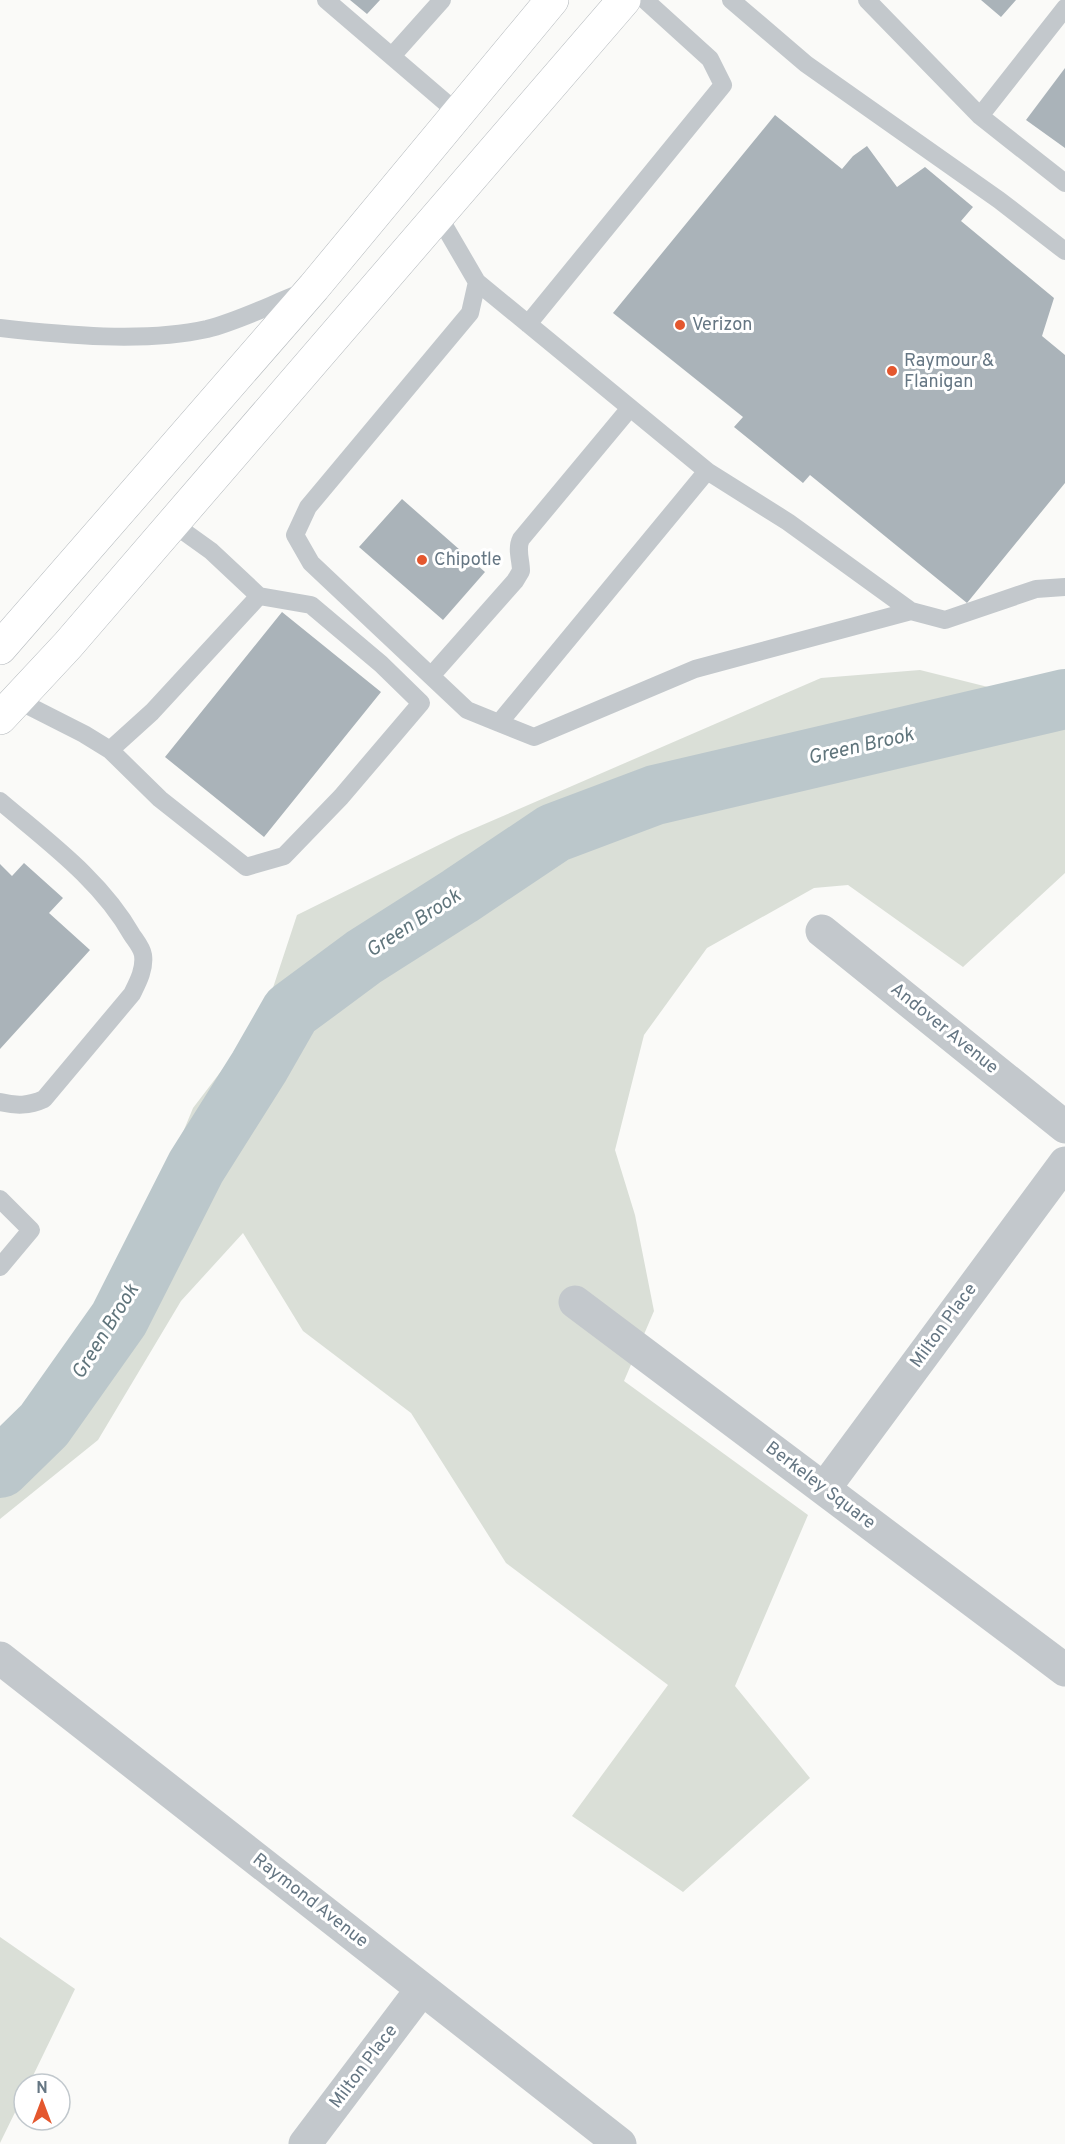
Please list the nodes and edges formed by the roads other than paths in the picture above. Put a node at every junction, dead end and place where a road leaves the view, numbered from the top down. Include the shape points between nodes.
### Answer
1 (326, 0) edge
2 (442, 0) edge
3 (552, 0) edge
4 (624, 0) edge
5 (645, 0) edge
6 (730, 0) edge
7 (867, 0) edge
8 (1065, 8) edge
9 (392, 57) junction
10 (459, 114) junction
11 (980, 116) junction
12 (1065, 183) edge
13 (438, 215) junction
14 (1065, 251) edge
15 (477, 282) junction
16 (314, 287) junction
17 (528, 324) junction
18 (0, 328) edge
19 (630, 408) junction
20 (707, 471) junction
21 (172, 523) junction
22 (1065, 587) edge
23 (260, 596) junction
24 (911, 611) junction
25 (0, 648) edge
26 (431, 676) junction
27 (8, 709) edge
28 (499, 723) junction
29 (110, 750) junction
30 (0, 801) edge
31 (822, 931) dead end
32 (0, 1102) edge
33 (1065, 1127) edge
34 (1065, 1163) edge
35 (0, 1199) edge
36 (0, 1267) edge
37 (575, 1302) dead end
38 (824, 1489) junction
39 (0, 1658) edge
40 (1065, 1670) edge
41 (422, 1989) junction
42 (305, 2144) edge
43 (620, 2144) edge

1 - 9 lane
2 - 9 lane
3 - 10 highway
4 - 13 highway
5 - 17 lane via 710,59 723,85
6 - 14 lane via 806,64
7 - 11 lane
8 - 11 lane
9 - 10 lane
10 - 16 highway
11 - 12 lane
13 - 15 lane
13 - 21 highway
15 - 17 lane
15 - 26 lane via 470,313 308,507 295,536 311,563
16 - 18 lane via 235,320 173,334 98,336
16 - 25 highway
17 - 19 lane
19 - 20 lane
19 - 26 lane via 519,542 521,571 515,581
20 - 24 lane via 788,522
20 - 28 lane
21 - 23 lane via 211,551
21 - 27 highway
22 - 24 lane via 1036,589 945,620
23 - 29 lane via 152,712
23 - 29 lane via 310,605 421,703 341,797 284,856 246,867 160,799
24 - 28 lane via 695,669 534,737
26 - 28 lane via 467,710
27 - 29 lane via 84,734
30 - 32 lane via 82,872 119,912 143,952 143,965 132,994 44,1099 31,1105
31 - 33 street, Andover Avenue
34 - 38 street, Milton Place
35 - 36 lane via 31,1230
37 - 38 street, Berkeley Square
38 - 40 street, Berkeley Square
39 - 41 street, Raymond Avenue
41 - 42 street, Milton Place
41 - 43 street, Raymond Avenue

